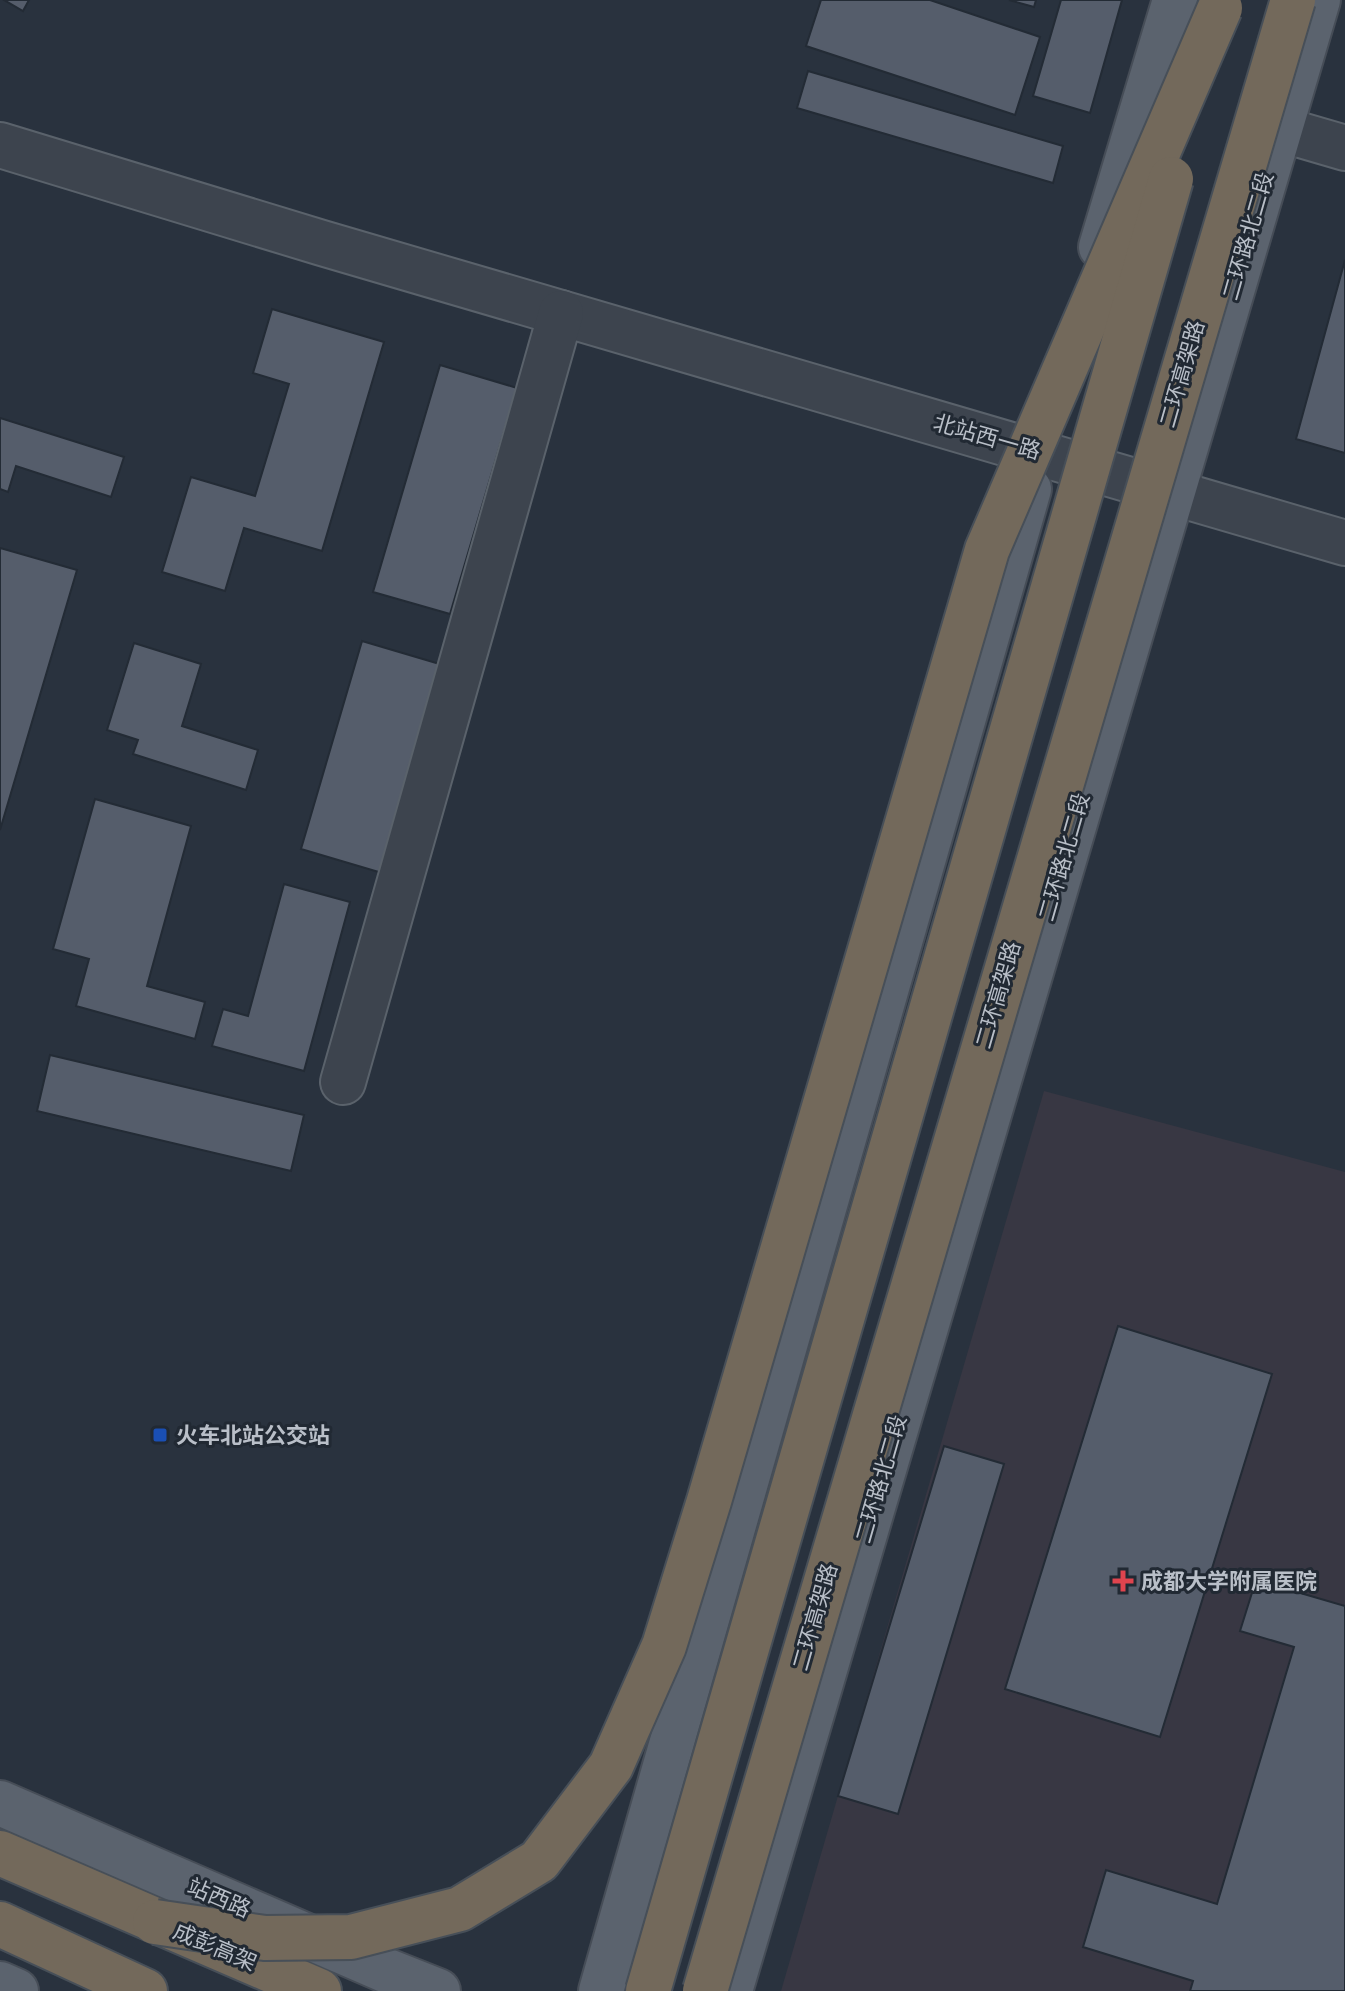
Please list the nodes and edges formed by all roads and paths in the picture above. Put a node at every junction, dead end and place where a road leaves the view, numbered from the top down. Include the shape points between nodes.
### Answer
1 (1175, 0) edge
2 (1293, 0) edge
3 (1318, 0) edge
4 (1221, 4) edge
5 (1280, 129) junction
6 (0, 145) edge
7 (1345, 148) edge
8 (561, 313) junction
9 (1039, 453) junction
10 (1172, 492) junction
11 (1345, 543) edge
12 (343, 1082) dead end
13 (0, 1803) edge
14 (0, 1853) edge
15 (155, 1922) junction
16 (0, 1924) edge
17 (0, 1984) edge
18 (143, 1990) edge
19 (16, 1991) edge
20 (319, 1991) edge
21 (438, 1991) edge
22 (601, 1991) edge
23 (648, 1991) edge
24 (705, 1991) edge
25 (730, 1991) edge

1 - 9 main road
2 - 24 highway, 二环高架路, bridge
3 - 5 main road, 二环路北二段
4 - 15 highway, bridge via 987,550 709,1501 664,1646 611,1766 539,1861 460,1909 351,1937 265,1938
4 - 23 highway, bridge
5 - 7 street
5 - 10 main road, 二环路北二段
6 - 8 street, 北站西一路
8 - 9 street, 北站西一路
8 - 12 street
9 - 10 street, 北站西一路
9 - 22 main road
10 - 11 street, 北站西一路
10 - 25 main road, 二环路北二段
13 - 21 main road, 站西路
14 - 15 highway
15 - 20 highway, 成彭高架, bridge
16 - 18 highway
17 - 19 main road

